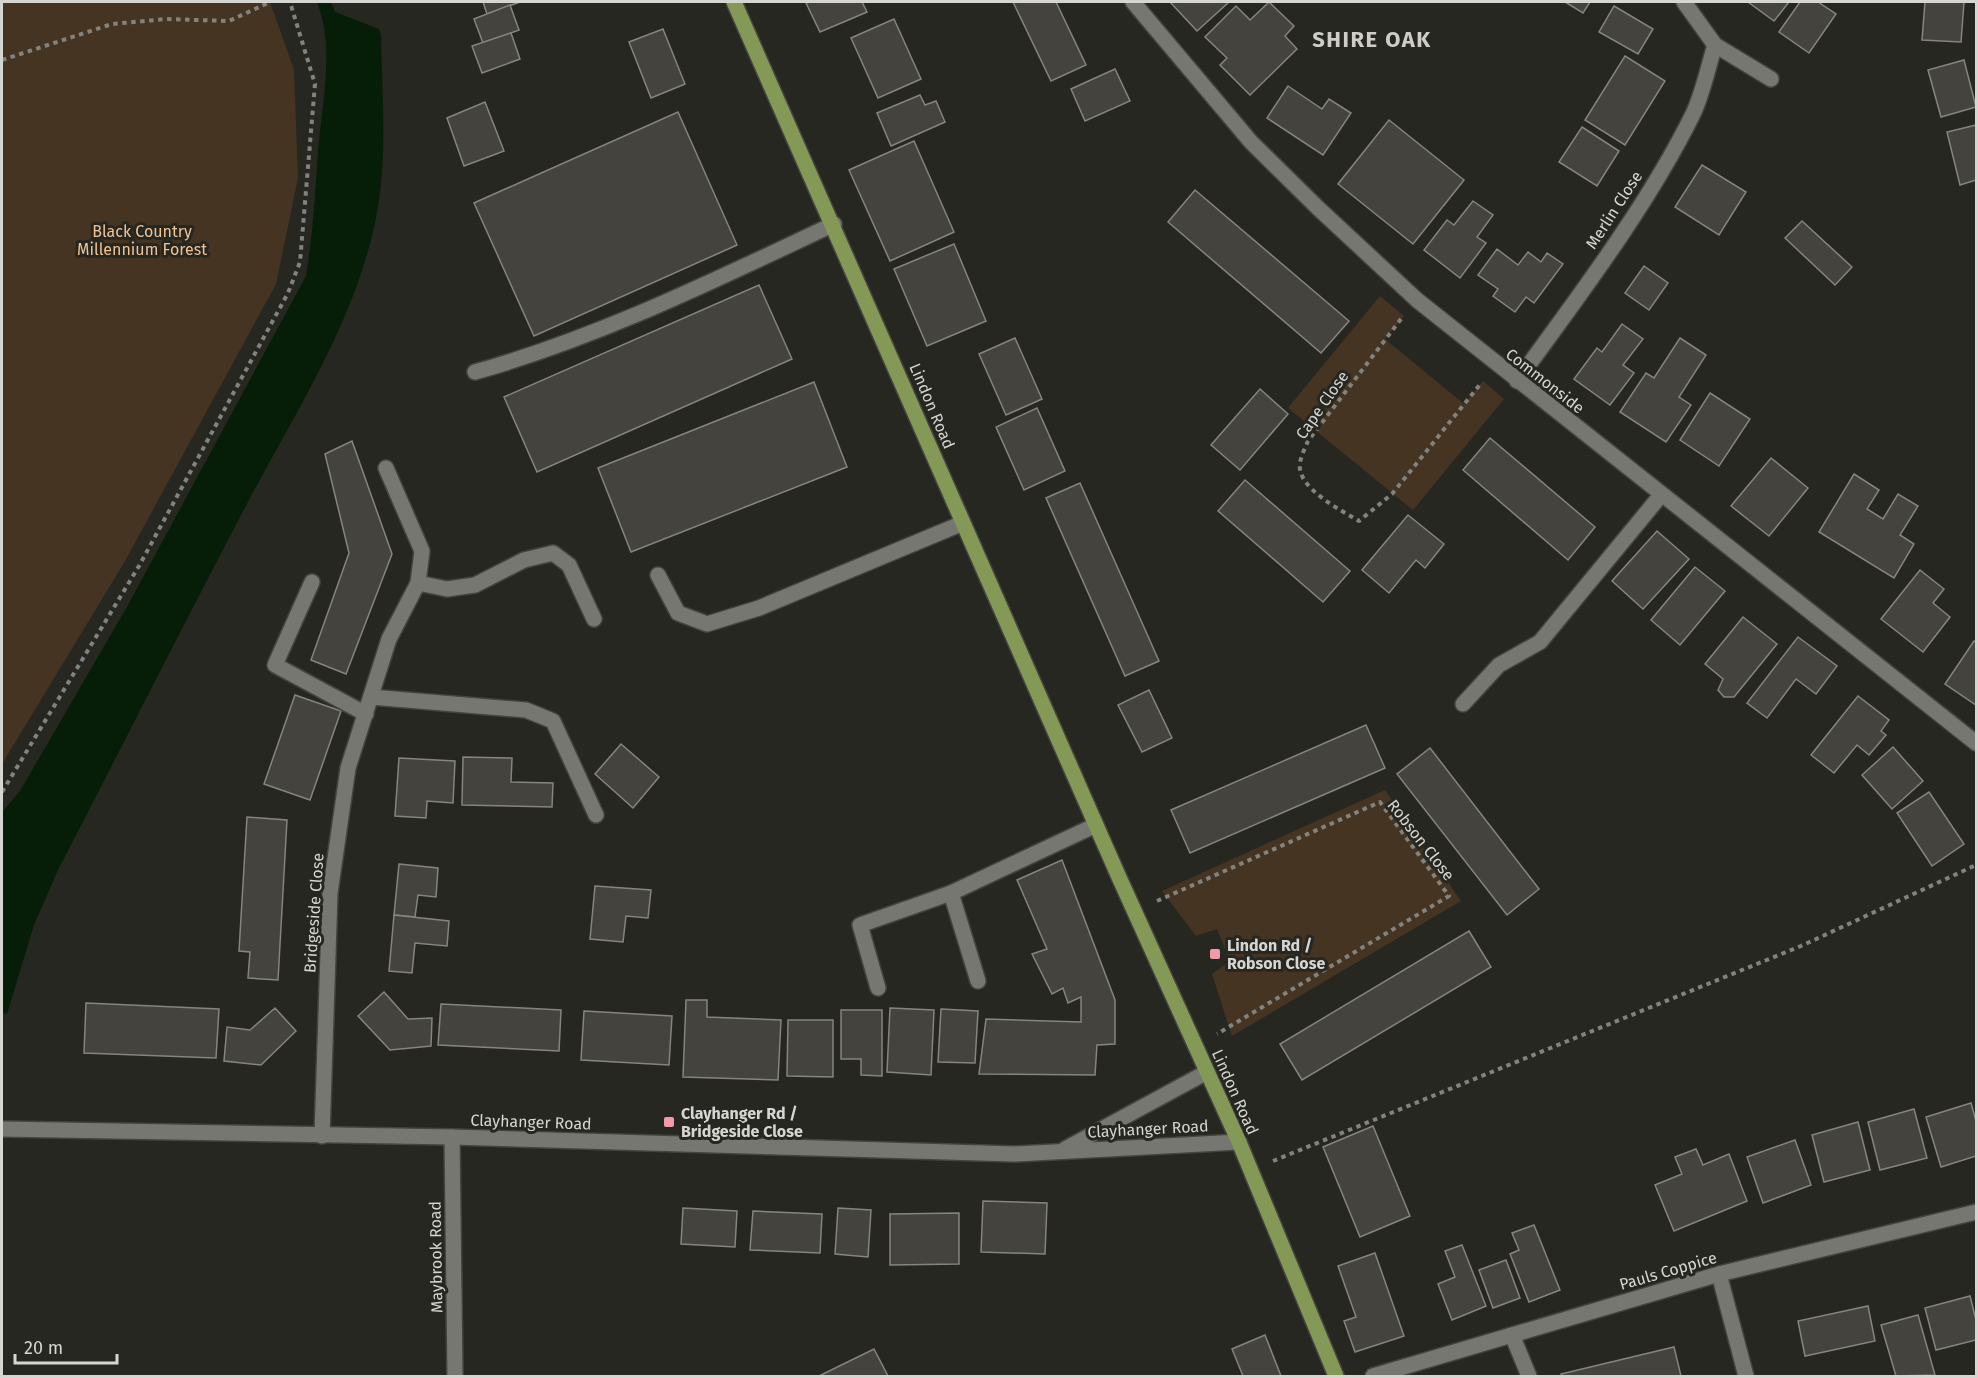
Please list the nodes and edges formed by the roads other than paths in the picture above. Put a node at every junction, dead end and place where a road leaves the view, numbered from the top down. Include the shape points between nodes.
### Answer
1 (734, 2) edge
2 (1133, 2) edge
3 (1684, 2) edge
4 (1715, 45) junction
5 (1771, 79) dead end
6 (834, 224) junction
7 (475, 372) dead end
8 (1517, 381) junction
9 (386, 468) dead end
10 (1661, 495) junction
11 (963, 523) junction
12 (658, 575) dead end
13 (312, 582) dead end
14 (418, 583) junction
15 (594, 619) dead end
16 (371, 697) junction
17 (1463, 704) dead end
18 (366, 714) junction
19 (1977, 744) edge
20 (596, 815) dead end
21 (1096, 825) junction
22 (951, 893) junction
23 (978, 981) dead end
24 (878, 988) dead end
25 (1207, 1072) junction
26 (7, 1129) edge
27 (322, 1136) junction
28 (452, 1137) junction
29 (1239, 1142) junction
30 (1060, 1152) junction
31 (1977, 1212) edge
32 (1719, 1274) junction
33 (1512, 1335) junction
34 (455, 1377) edge
35 (1336, 1377) edge
36 (1373, 1377) edge
37 (1529, 1377) edge
38 (1746, 1377) edge

1 - 6 main road, Lindon Road
2 - 8 street, Commonside via 1251,142 1417,300
3 - 4 street
4 - 5 street
4 - 8 street, Merlin Close via 1694,113 1668,158 1616,242
6 - 7 street via 670,301 526,358
6 - 11 main road, Lindon Road
8 - 10 street, Commonside
9 - 14 street, Bridgeside Close via 422,551
10 - 17 street via 1540,642 1499,665
10 - 19 street, Commonside
11 - 12 street via 759,608 707,624 678,613
11 - 21 main road, Lindon Road
13 - 18 street via 275,665
14 - 15 street via 447,589 474,585 524,560 553,553 569,565
14 - 16 street, Bridgeside Close via 390,639
16 - 18 street, Bridgeside Close
16 - 20 street via 526,710 553,721
18 - 27 street, Bridgeside Close via 348,768 330,893
21 - 22 street
21 - 25 main road, Lindon Road
22 - 23 street
22 - 24 street via 860,925
25 - 29 main road, Lindon Road
25 - 30 street, Clayhanger Road
26 - 27 street, Clayhanger Road
27 - 28 street, Clayhanger Road
28 - 30 street, Clayhanger Road via 1014,1154
28 - 34 street, Maybrook Road
29 - 30 street, Clayhanger Road
29 - 35 main road, Lindon Road
31 - 32 street, Pauls Coppice
32 - 33 street, Pauls Coppice
32 - 38 street
33 - 36 street, Pauls Coppice
33 - 37 street

